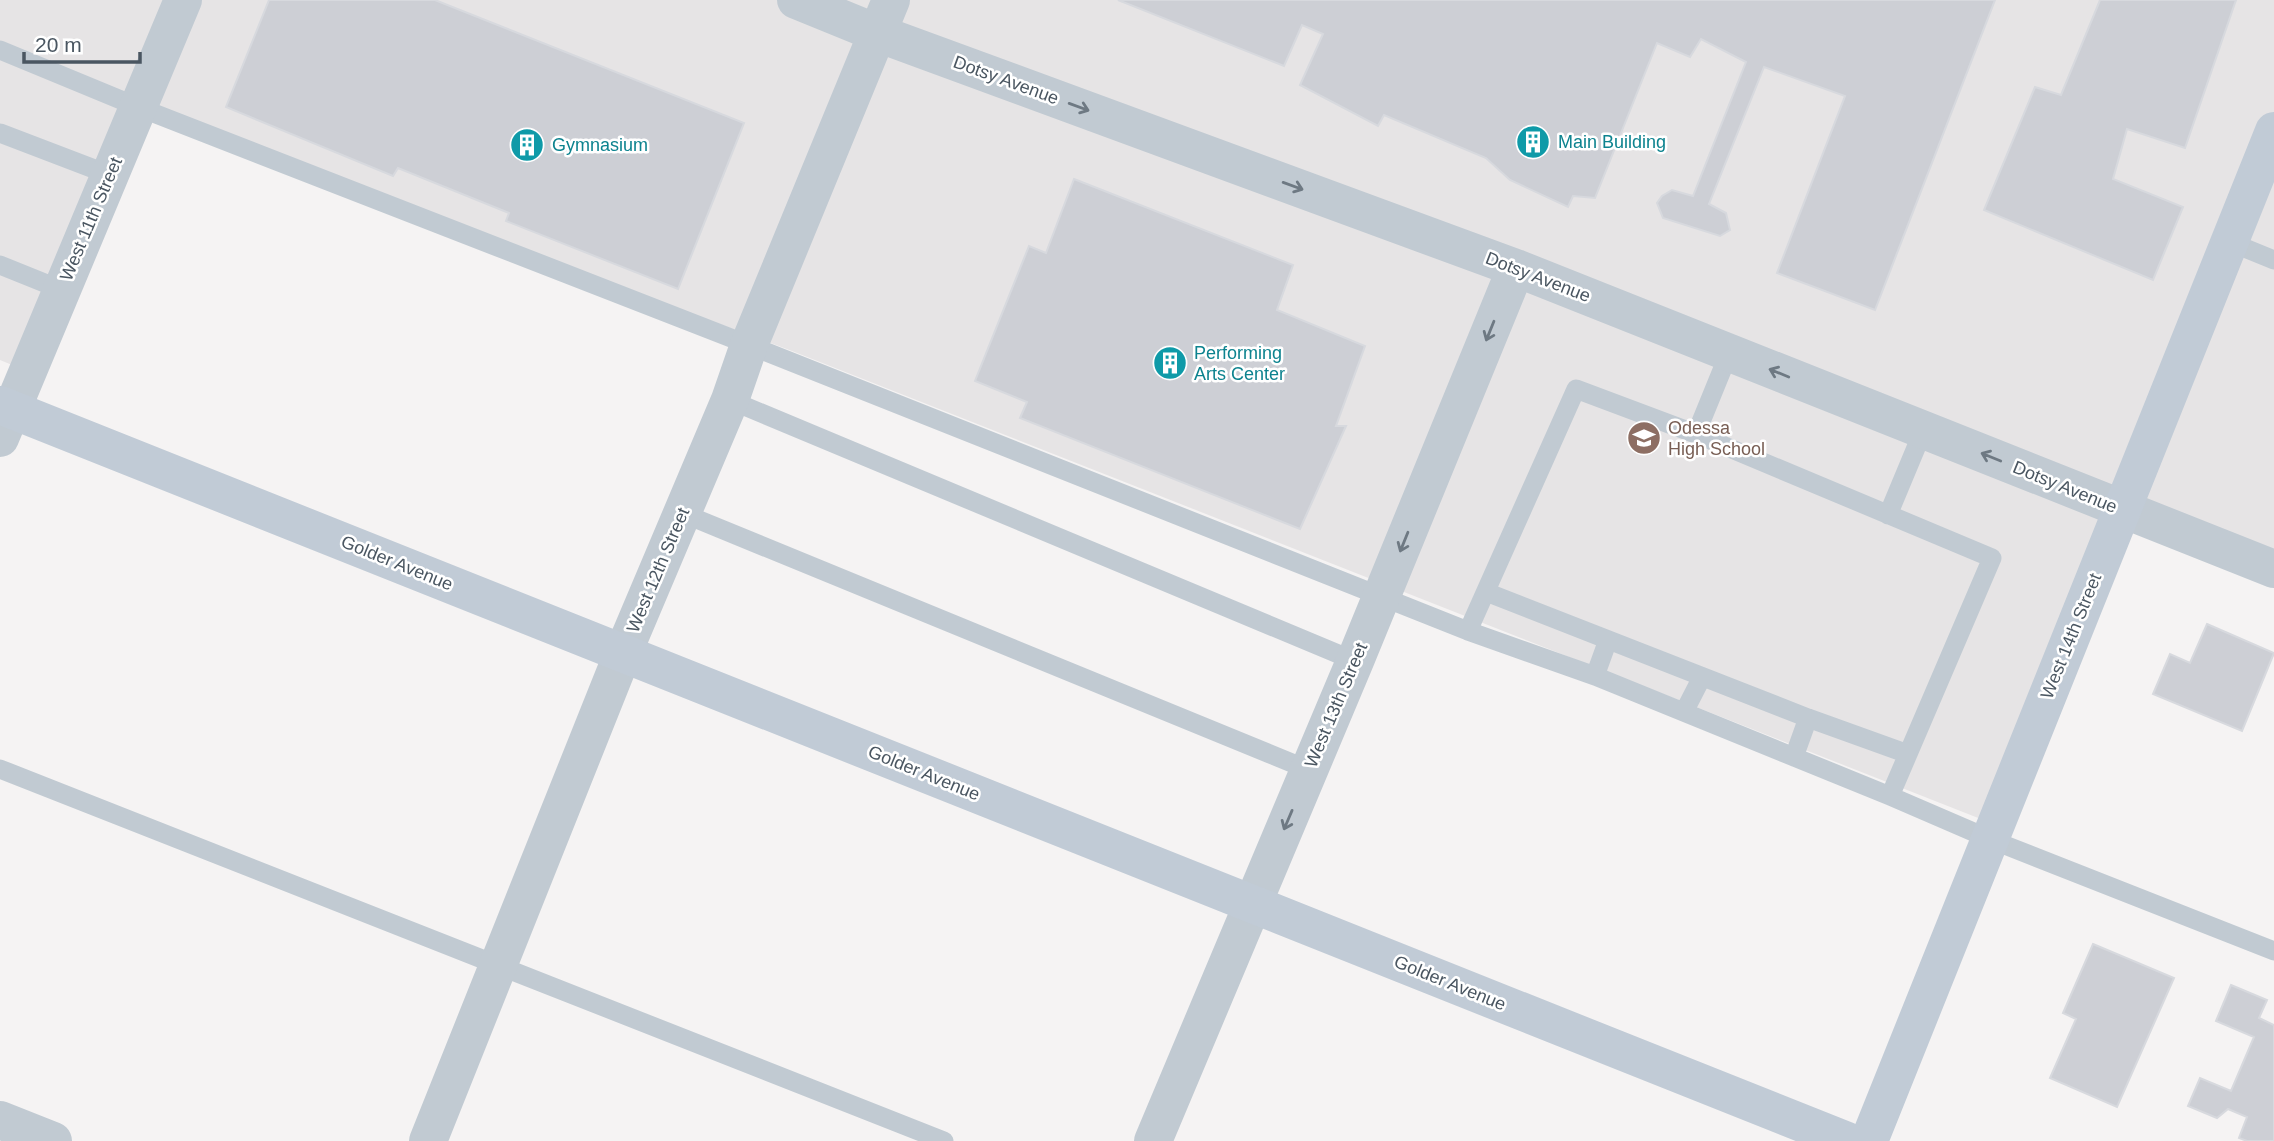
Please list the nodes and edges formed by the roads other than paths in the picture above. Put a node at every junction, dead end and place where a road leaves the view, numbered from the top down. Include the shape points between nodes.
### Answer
1 (183, 0) edge
2 (796, 0) edge
3 (884, 16) edge
4 (0, 50) edge
5 (138, 107) junction
6 (2274, 131) edge
7 (0, 132) edge
8 (110, 175) junction
9 (2230, 242) junction
10 (2274, 261) edge
11 (0, 265) edge
12 (1516, 268) junction
13 (62, 290) junction
14 (749, 345) junction
15 (1729, 353) junction
16 (730, 400) junction
17 (4, 417) edge
18 (1923, 430) junction
19 (1696, 434) junction
20 (2122, 509) junction
21 (682, 513) junction
22 (1888, 515) junction
23 (2274, 569) edge
24 (1486, 592) junction
25 (1382, 595) junction
26 (1468, 631) junction
27 (1608, 640) junction
28 (622, 653) junction
29 (1355, 661) junction
30 (1595, 676) junction
31 (1702, 677) junction
32 (1684, 712) junction
33 (1808, 718) junction
34 (1908, 754) junction
35 (1794, 757) junction
36 (0, 769) edge
37 (1309, 770) junction
38 (1890, 796) junction
39 (1992, 840) junction
40 (1252, 904) junction
41 (2274, 951) edge
42 (498, 965) junction
43 (0, 1120) edge
44 (53, 1141) edge
45 (428, 1141) edge
46 (944, 1141) edge
47 (1153, 1141) edge
48 (1847, 1141) edge
49 (1869, 1141) edge

1 - 5 street, West 11th Street
2 - 3 street, Dotsy Avenue
3 -> 12 street, Dotsy Avenue
3 - 14 street, West 12th Street
4 - 5 lane
5 - 8 street, West 11th Street
5 - 14 lane
6 - 9 main road, West 14th Street
7 - 8 lane
8 - 13 street, West 11th Street
9 - 10 lane
9 - 20 main road, West 14th Street
11 - 13 lane
12 - 15 street, Dotsy Avenue
12 -> 25 street, West 13th Street
13 - 17 street, West 11th Street
14 - 16 street, West 12th Street
14 - 25 lane
18 -> 15 street, Dotsy Avenue
15 - 19 lane
16 - 21 street, West 12th Street
16 - 29 lane
17 - 28 main road, Golder Avenue
20 -> 18 street, Dotsy Avenue
18 - 22 lane
19 - 22 lane
19 - 24 lane via 1576,389
20 - 23 street, Dotsy Avenue
20 - 39 main road, West 14th Street
21 - 28 street, West 12th Street
21 - 37 lane
22 - 34 lane via 1992,558
24 - 26 lane
24 - 27 lane
25 - 26 lane
25 - 29 street, West 13th Street
26 - 30 lane
27 - 30 lane
27 - 31 lane
28 - 40 main road, Golder Avenue
28 - 42 street, West 12th Street
29 - 37 street, West 13th Street
30 - 32 lane
31 - 32 lane
31 - 33 lane
32 - 35 lane
33 - 34 lane
33 - 35 lane
34 - 38 lane
35 - 38 lane
36 - 42 lane
37 -> 40 street, West 13th Street
38 - 39 lane
39 - 41 lane
39 - 49 main road, West 14th Street
40 - 47 street, West 13th Street
40 - 48 main road, Golder Avenue
42 - 45 street, West 12th Street
42 - 46 lane
43 - 44 street

